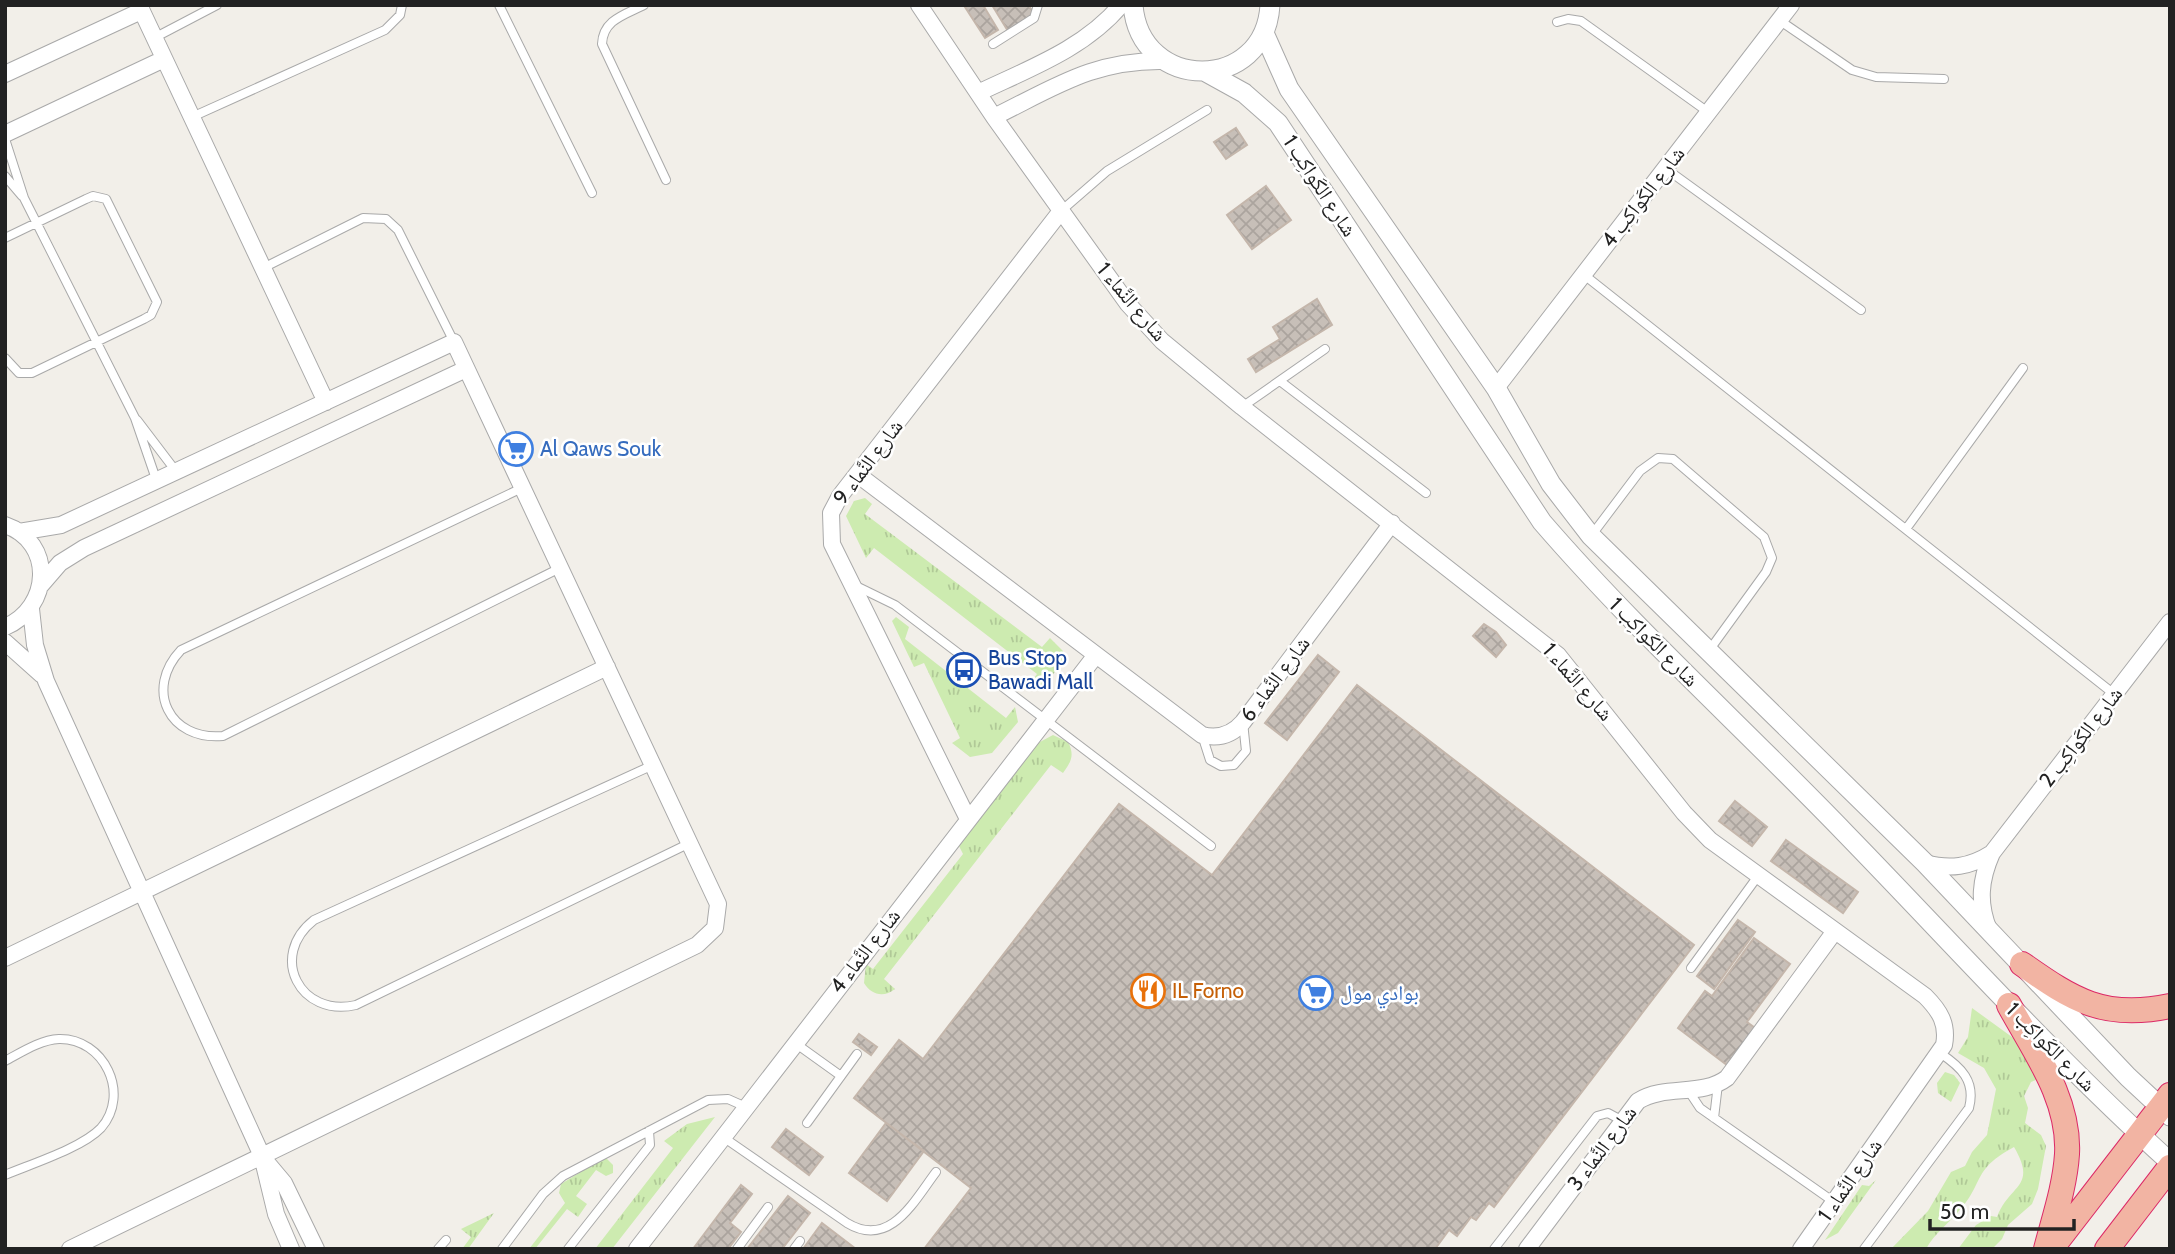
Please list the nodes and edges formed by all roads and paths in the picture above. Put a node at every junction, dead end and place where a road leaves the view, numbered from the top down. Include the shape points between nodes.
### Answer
1 (217, 5) edge
2 (402, 5) edge
3 (499, 5) edge
4 (644, 5) edge
5 (919, 5) edge
6 (1038, 5) edge
7 (1121, 5) edge
8 (1133, 5) edge
9 (1270, 5) edge
10 (1791, 5) edge
11 (140, 8) edge
12 (1779, 20) junction
13 (1557, 22) dead end
14 (1264, 33) junction
15 (154, 38) junction
16 (993, 44) dead end
17 (164, 59) junction
18 (1166, 61) junction
19 (1206, 72) junction
20 (5, 74) edge
21 (1944, 79) dead end
22 (978, 93) junction
23 (1208, 110) dead end
24 (1708, 112) junction
25 (192, 117) junction
26 (994, 117) junction
27 (5, 137) edge
28 (1665, 168) junction
29 (5, 176) edge
30 (666, 180) dead end
31 (592, 192) dead end
32 (24, 198) junction
33 (1061, 211) junction
34 (37, 223) junction
35 (5, 238) edge
36 (263, 268) junction
37 (1583, 274) junction
38 (1861, 310) dead end
39 (97, 342) junction
40 (454, 342) junction
41 (1325, 349) dead end
42 (5, 358) edge
43 (2023, 368) dead end
44 (467, 369) junction
45 (1279, 381) junction
46 (1496, 388) junction
47 (326, 402) junction
48 (1242, 407) junction
49 (135, 418) junction
50 (175, 470) junction
51 (858, 474) junction
52 (156, 479) junction
53 (523, 488) junction
54 (1426, 493) dead end
55 (1392, 523) junction
56 (12, 528) edge
57 (1906, 529) junction
58 (1591, 536) junction
59 (560, 568) junction
60 (851, 583) junction
61 (41, 585) junction
62 (31, 609) junction
63 (2170, 622) edge
64 (5, 626) edge
65 (5, 642) edge
66 (1708, 652) junction
67 (1096, 655) junction
68 (607, 667) junction
69 (46, 681) junction
70 (2114, 694) junction
71 (1047, 718) junction
72 (1244, 722) junction
73 (1202, 734) junction
74 (653, 765) junction
75 (968, 819) junction
76 (690, 843) junction
77 (1211, 846) dead end
78 (1992, 853) junction
79 (1925, 863) junction
80 (1758, 876) junction
81 (142, 892) junction
82 (1835, 931) junction
83 (1989, 931) junction
84 (5, 958) edge
85 (2022, 964) junction
86 (1691, 968) dead end
87 (2010, 1005) junction
88 (2170, 1006) edge
89 (795, 1043) junction
90 (1940, 1053) junction
91 (857, 1054) dead end
92 (5, 1061) edge
93 (841, 1076) junction
94 (1718, 1084) junction
95 (1687, 1088) junction
96 (2167, 1106) edge
97 (746, 1107) junction
98 (1714, 1118) junction
99 (1621, 1120) junction
100 (807, 1123) dead end
101 (649, 1130) junction
102 (2140, 1135) junction
103 (723, 1137) junction
104 (261, 1156) junction
105 (2170, 1164) edge
106 (936, 1172) dead end
107 (5, 1175) edge
108 (1834, 1202) junction
109 (768, 1207) dead end
110 (446, 1240) dead end
111 (70, 1249) edge
112 (291, 1249) edge
113 (316, 1249) edge
114 (438, 1249) edge
115 (502, 1249) edge
116 (568, 1249) edge
117 (637, 1249) edge
118 (737, 1249) edge
119 (1494, 1249) edge
120 (1527, 1249) edge
121 (1801, 1249) edge
122 (1864, 1249) edge
123 (2048, 1249) edge
124 (2107, 1249) edge

1 - 15 lane
2 - 25 lane via 400,15 385,30
3 - 31 lane
4 - 30 lane via 611,22 602,44
5 - 22 street, شارع النَّماء 1
6 - 16 lane via 1034,18
7 - 22 street via 1077,45
8 - 18 street via 1143,38
9 - 14 street
10 - 12 street, شارع الكَواكِب 4
11 - 15 street
11 - 20 street
12 - 21 lane via 1852,70 1876,77
12 - 24 street, شارع الكَواكِب 4
13 - 24 lane via 1581,21
14 - 19 street via 1240,61
14 - 46 street, شارع الكَواكِب 1 via 1289,89
15 - 17 street
17 - 25 street
17 - 27 street
18 - 19 street, شارع الكَواكِب 1 via 1185,70
18 - 26 street via 1126,62 1087,70
19 - 87 street, شارع الكَواكِب 1 via 1244,93 1278,123 1542,522 1592,580 1835,822
22 - 26 street, شارع النَّماء 1
23 - 33 lane via 1107,171
24 - 28 street, شارع الكَواكِب 4
25 - 36 street
26 - 33 street, شارع النَّماء 1
27 - 32 lane
28 - 37 street, شارع الكَواكِب 4
28 - 38 lane
29 - 32 lane
32 - 34 lane
33 - 48 street, شارع النَّماء 1 via 1150,329
33 - 51 street, شارع النَّماء 9
34 - 35 lane
34 - 39 lane
34 - 39 lane via 93,196 106,199 117,215 157,302 151,315
36 - 40 lane via 363,218 386,219 398,230
36 - 47 street
37 - 46 street, شارع الكَواكِب 4
37 - 57 lane
39 - 42 lane via 26,374 13,370
39 - 49 lane
40 - 44 street
40 - 47 street
41 - 45 lane
43 - 57 lane
44 - 53 street
44 - 61 street via 84,548 60,564
45 - 48 lane
45 - 54 lane
46 - 58 street, شارع الكَواكِب 1 via 1551,484
47 - 50 street
48 - 55 street, شارع النَّماء 1
49 - 50 lane
49 - 52 lane
50 - 52 street
51 - 60 street, شارع النَّماء 9 via 835,504 829,523 832,544
51 - 67 street
52 - 56 street via 61,525
53 - 59 street
53 - 59 lane via 181,650 166,671 168,709 175,720 197,735 223,736
55 - 72 street, شارع النَّماء 6
55 - 80 street, شارع النَّماء 1 via 1558,655 1692,823
56 - 61 street via 35,550
57 - 70 lane
58 - 66 street, شارع الكَواكِب 1
58 - 66 lane via 1640,471 1658,458 1673,459 1764,537 1772,558 1766,572
59 - 68 street
60 - 71 lane via 895,605
60 - 75 street, شارع النَّماء 9
61 - 62 street
62 - 64 street
62 - 69 street
63 - 70 street, شارع الكَواكِب 2
65 - 69 street
66 - 79 street, شارع الكَواكِب 1
67 - 71 street, شارع النَّماء 4
67 - 73 street
68 - 74 street
68 - 81 street
69 - 81 street
70 - 78 street, شارع الكَواكِب 2
71 - 75 street, شارع النَّماء 4
71 - 77 lane
72 - 73 street, شارع النَّماء 6 via 1225,735
72 - 73 lane via 1246,751 1234,765 1221,766 1210,760
74 - 76 street
74 - 76 lane via 314,920 294,946 296,979 316,1002 356,1005
75 - 89 street, شارع النَّماء 4
76 - 104 street via 718,904 718,916 707,938
78 - 79 street via 1953,868
78 - 83 street, شارع الكَواكِب 2 via 1981,900
79 - 83 street, شارع الكَواكِب 1
80 - 82 street, شارع النَّماء 1
80 - 86 lane
81 - 84 street
81 - 104 street
82 - 90 street, شارع النَّماء 1 via 1938,1009 1946,1036
82 - 94 street via 1738,1065
83 - 85 street, شارع الكَواكِب 1
85 - 88 highway via 2069,997 2089,1005 2138,1011
85 - 96 street, شارع الكَواكِب 1
87 - 102 street, شارع الكَواكِب 1
87 - 123 highway via 2052,1084 2066,1129 2064,1175
89 - 93 lane
89 - 97 street, شارع النَّماء 4
90 - 108 street, شارع النَّماء 1
90 - 122 lane via 1965,1073 1971,1092 1969,1108
91 - 93 lane
92 - 107 lane via 48,1041 74,1041 105,1062 114,1096 107,1118 92,1135
93 - 100 lane
94 - 95 street, شارع النَّماء 3
94 - 98 lane
95 - 98 lane via 1696,1104
95 - 99 street, شارع النَّماء 3 via 1648,1095
96 - 102 highway
97 - 101 lane via 719,1098
97 - 103 street, شارع النَّماء 4
98 - 108 lane
99 - 119 lane via 1608,1113 1597,1116
99 - 120 street, شارع النَّماء 3
101 - 115 lane via 556,1182
101 - 116 lane via 650,1146
102 - 105 street, شارع الكَواكِب 1
102 - 123 highway
103 - 106 lane via 846,1223 866,1231 895,1223
103 - 117 street, شارع النَّماء 4
104 - 111 street
104 - 112 street via 276,1214
104 - 113 street via 284,1183
105 - 124 highway
108 - 121 street, شارع النَّماء 1
109 - 118 lane
110 - 114 lane

